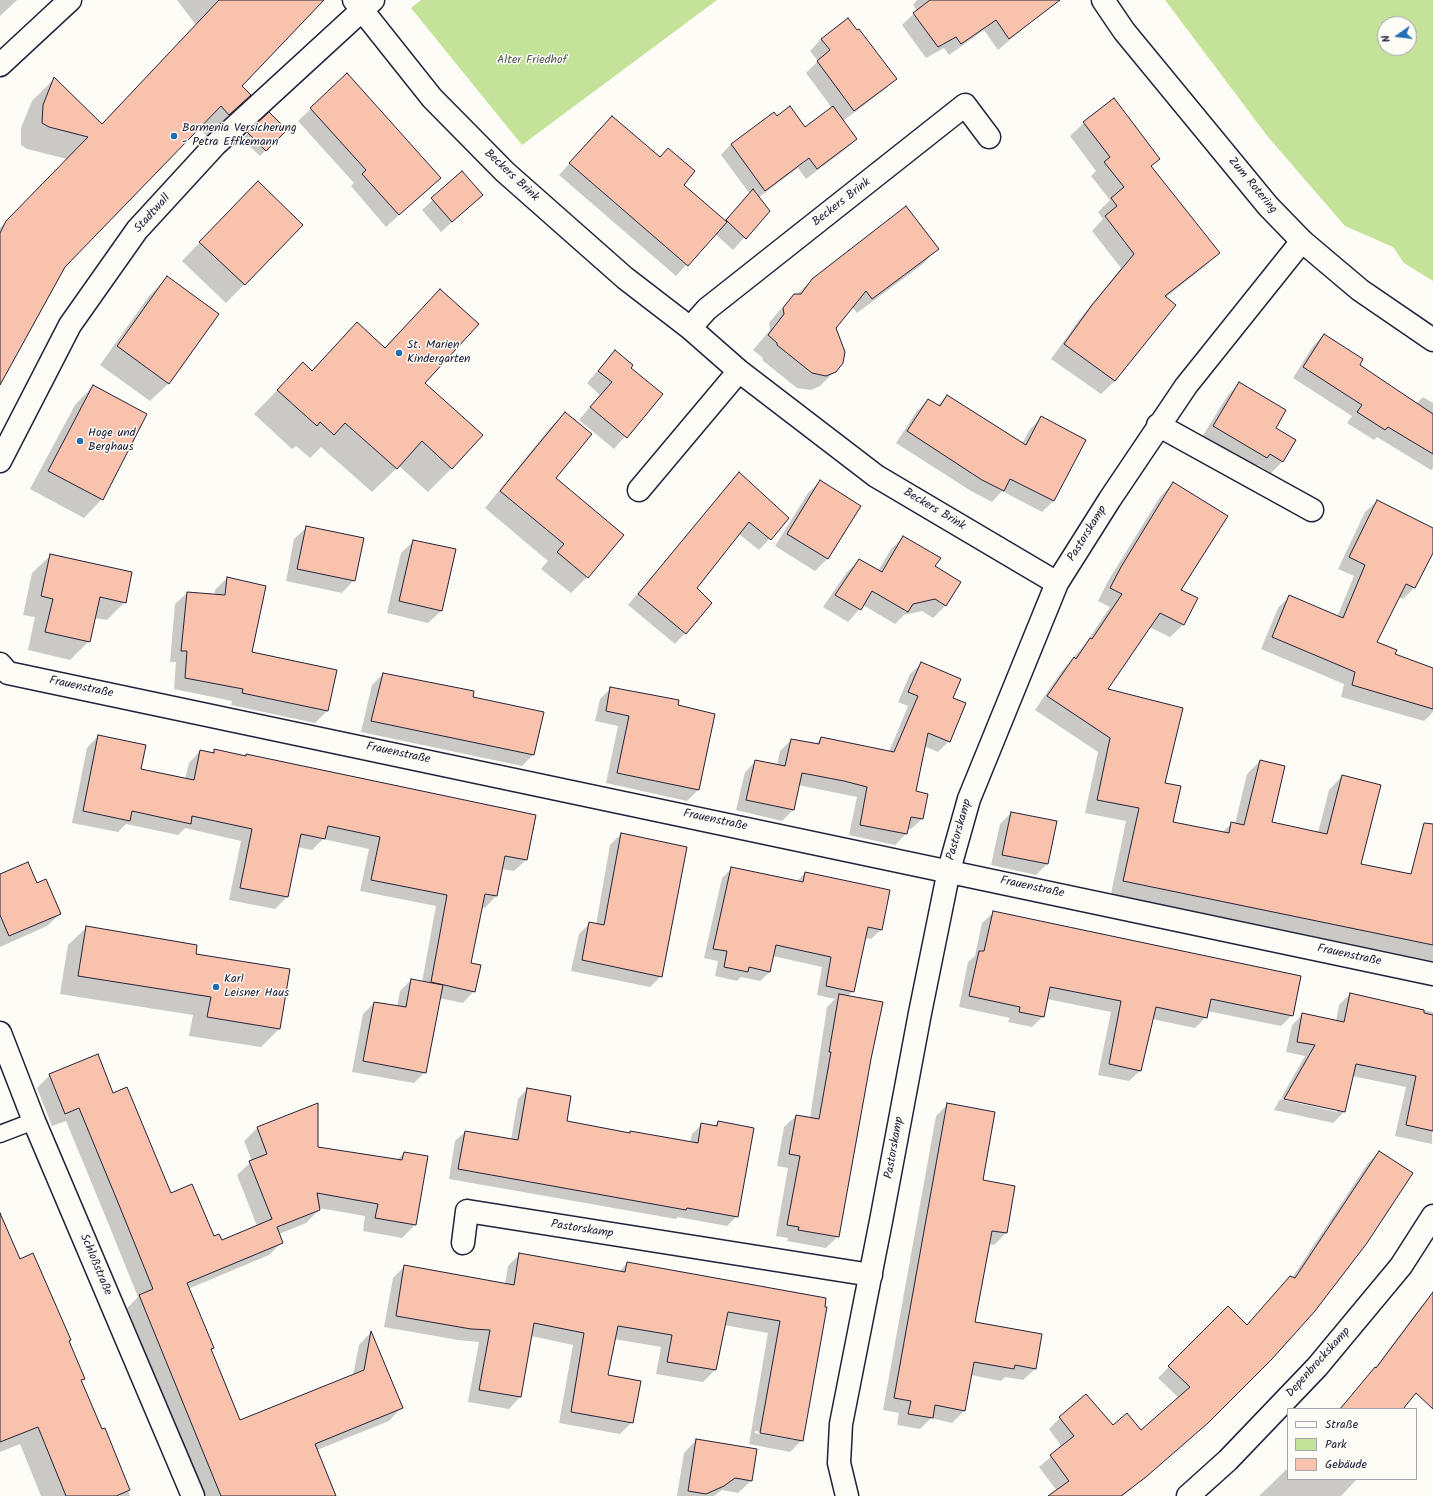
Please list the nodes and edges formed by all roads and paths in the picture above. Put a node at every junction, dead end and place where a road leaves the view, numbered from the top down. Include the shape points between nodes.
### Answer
1 (70, 0) edge
2 (1103, 0) edge
3 (362, 3) edge
4 (0, 65) edge
5 (989, 137) dead end
6 (1302, 241) junction
7 (690, 328) junction
8 (1433, 340) edge
9 (739, 372) junction
10 (1158, 425) junction
11 (0, 461) edge
12 (639, 490) dead end
13 (1312, 510) dead end
14 (1057, 583) junction
15 (0, 664) edge
16 (949, 870) junction
17 (1433, 974) edge
18 (0, 1033) edge
19 (34, 1121) junction
20 (0, 1134) edge
21 (1433, 1216) edge
22 (463, 1243) dead end
23 (870, 1275) junction
24 (193, 1496) edge
25 (847, 1496) edge
26 (1188, 1496) edge

1 - 4 street
2 - 6 street, Zum Rotering via 1124,31 1263,200
3 - 7 street, Beckers Brink via 432,98 505,172 625,278
3 - 11 street, Stadtwall via 215,145 137,230 70,325
5 - 7 street, Beckers Brink via 965,105 707,310
6 - 8 street, Zum Rotering via 1360,290
6 - 10 street, Pastorskamp
7 - 9 street, Beckers Brink
9 - 12 street
9 - 14 street, Beckers Brink via 876,476
10 - 13 street
10 - 14 street, Pastorskamp
14 - 16 street, Pastorskamp via 968,800
15 - 16 street, Frauenstraße via 8,673
16 - 17 street, Frauenstraße
16 - 23 street, Pastorskamp
18 - 19 street, Schloßstraße
19 - 20 lane
19 - 24 street, Schloßstraße
21 - 26 street, Depenbrockskamp via 1401,1266 1317,1367 1228,1460
22 - 23 street, Pastorskamp via 467,1211
23 - 25 street, Pastorskamp via 841,1424 839,1463

